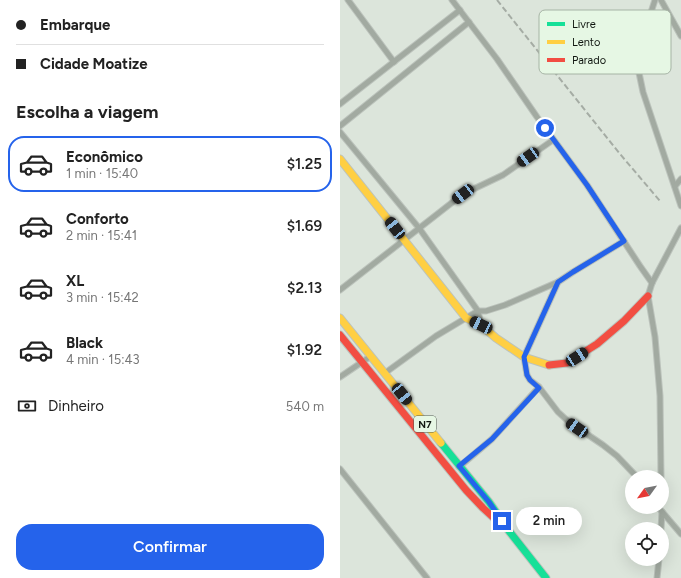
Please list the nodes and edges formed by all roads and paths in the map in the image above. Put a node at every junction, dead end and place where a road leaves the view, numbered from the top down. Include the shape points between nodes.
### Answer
1 (348, 0) edge
2 (452, 0) edge
3 (655, 0) edge
4 (661, 0) edge
5 (460, 10) junction
6 (652, 10) edge
7 (667, 10) edge
8 (671, 18) edge
9 (469, 22) junction
10 (681, 36) edge
11 (394, 62) junction
12 (639, 74) edge
13 (340, 104) edge
14 (340, 126) edge
15 (340, 132) edge
16 (553, 140) junction
17 (340, 159) edge
18 (681, 179) edge
19 (675, 186) junction
20 (681, 206) edge
21 (419, 228) junction
22 (681, 228) edge
23 (404, 240) junction
24 (624, 241) junction
25 (558, 282) junction
26 (652, 283) junction
27 (340, 290) edge
28 (648, 296) junction
29 (478, 311) junction
30 (340, 318) edge
31 (466, 318) junction
32 (481, 325) junction
33 (340, 335) edge
34 (371, 356) junction
35 (524, 357) junction
36 (362, 363) junction
37 (385, 373) junction
38 (340, 377) edge
39 (539, 388) junction
40 (459, 466) junction
41 (340, 469) edge
42 (630, 470) edge
43 (661, 470) edge
44 (665, 514) edge
45 (509, 531) junction
46 (681, 534) edge
47 (658, 566) edge
48 (428, 578) edge
49 (546, 578) edge
50 (657, 578) edge

1 - 11 street
2 - 5 street
3 - 6 street
4 - 7 street
5 - 9 street
5 - 11 street
8 - 10 street
9 - 14 street
9 - 16 street
11 - 13 street
12 - 19 street
15 - 21 street
16 - 21 street via 503,175 463,194
16 - 24 street
17 - 23 main road
18 - 19 street
19 - 20 street
21 - 23 street
21 - 29 street
22 - 26 street
23 - 27 street
23 - 31 main road
24 - 25 street
24 - 26 street
25 - 29 street via 505,305
25 - 35 street
26 - 28 street
28 - 35 main road via 597,344 567,363 551,365
28 - 43 street via 660,396
29 - 31 street
29 - 32 street
30 - 34 main road, N7
31 - 32 main road
31 - 37 street
32 - 35 main road
33 - 36 main road, N7
34 - 36 street
34 - 37 main road, N7
35 - 39 street via 527,375
36 - 38 street
36 - 45 main road, N7 via 466,490
37 - 40 main road, N7
39 - 40 street via 492,439
39 - 42 street via 569,422 603,445
40 - 45 main road, N7
41 - 48 street
44 - 46 street
45 - 49 main road, N7
47 - 50 street

